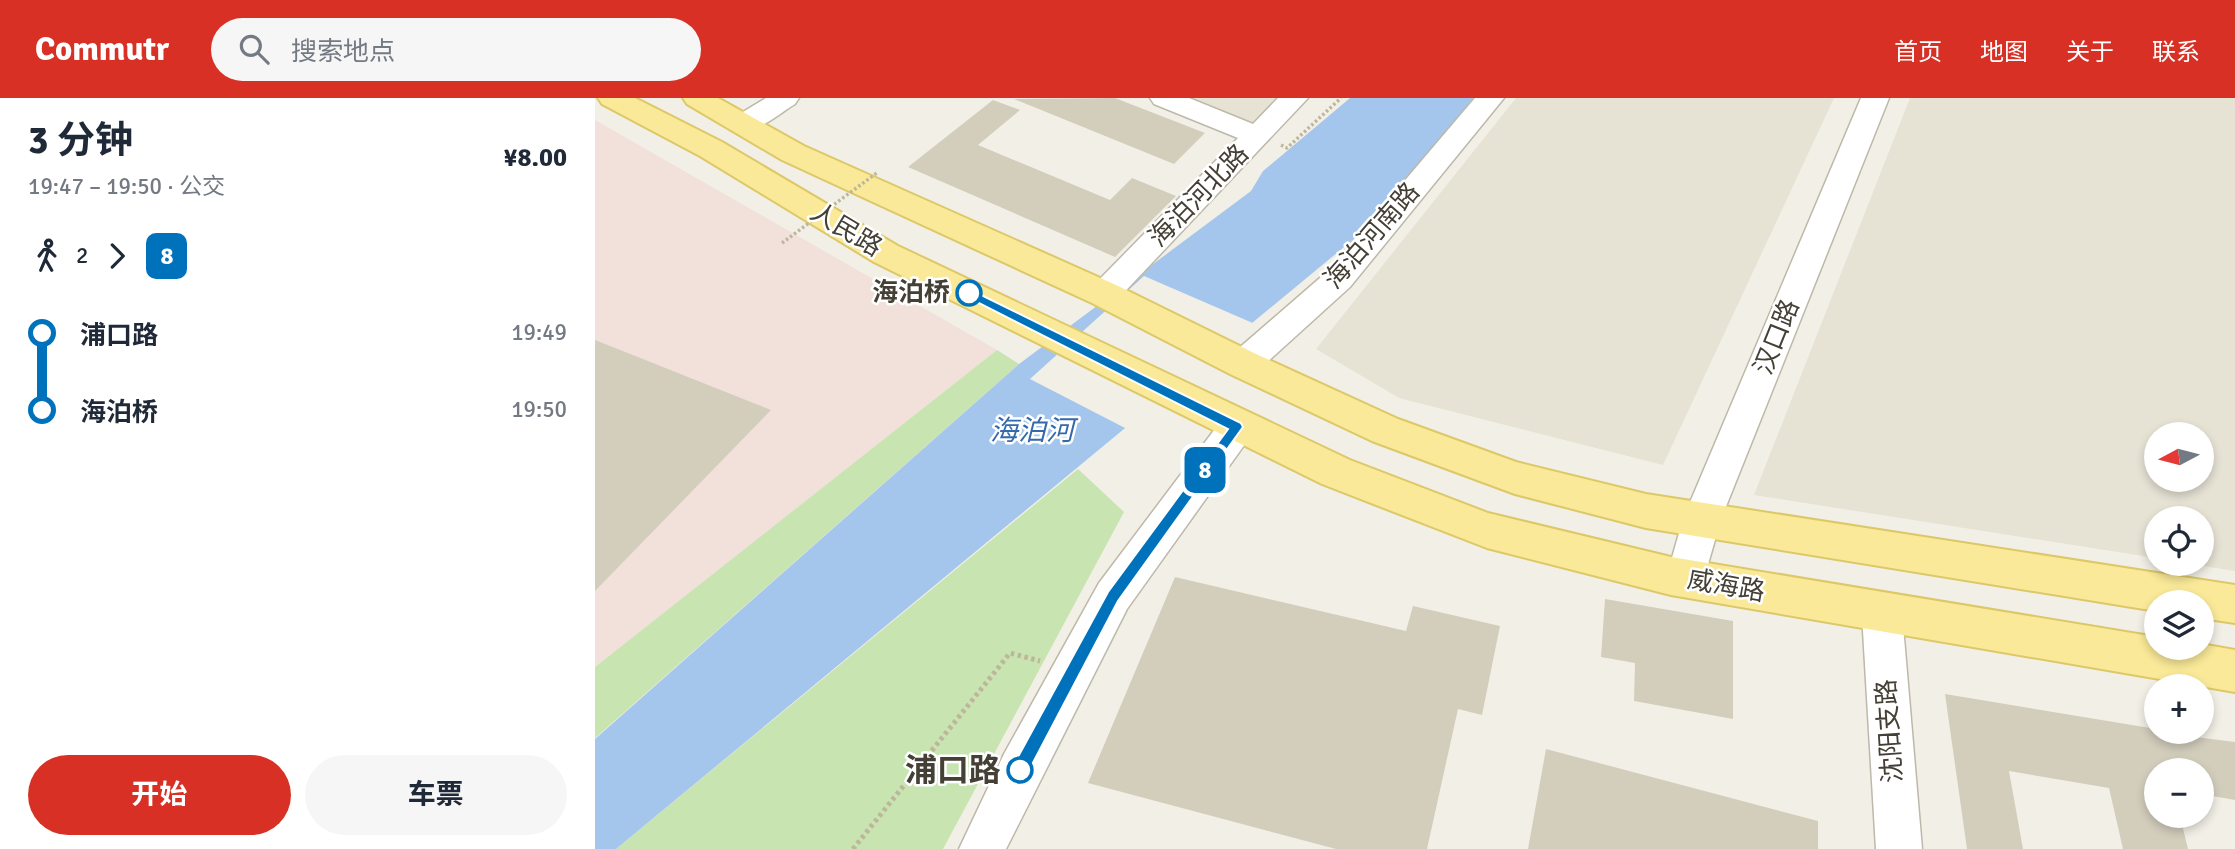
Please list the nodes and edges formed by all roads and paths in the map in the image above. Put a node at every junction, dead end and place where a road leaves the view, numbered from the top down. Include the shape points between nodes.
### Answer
1 (612, 98) edge
2 (697, 98) edge
3 (785, 98) edge
4 (1164, 98) edge
5 (1294, 98) edge
6 (1490, 98) edge
7 (1875, 98) edge
8 (743, 124) junction
9 (1258, 136) junction
10 (878, 172) dead end
11 (782, 243) dead end
12 (1104, 294) junction
13 (1243, 365) junction
14 (1237, 427) junction
15 (1702, 519) junction
16 (1686, 579) junction
17 (2235, 604) edge
18 (1882, 614) junction
19 (1075, 671) junction
20 (2235, 671) edge
21 (853, 849) edge
22 (982, 849) edge
23 (1899, 849) edge

1 - 14 main road, 人民路 via 711,149 886,254
2 - 8 main road, 人民路
3 - 8 street
4 - 9 street
5 - 9 street, 海泊河北路
6 - 13 street, 海泊河南路 via 1339,279
7 - 15 street, 汉口路
8 - 12 main road, 人民路 via 793,153
9 - 12 street, 海泊河北路
10 - 11 path, bridge
12 - 13 main road, 人民路
13 - 15 main road via 1385,430 1515,478
14 - 16 main road, 威海路 via 1336,472 1486,530
14 - 19 street via 1113,596
15 - 16 street, 汉口路
15 - 17 main road
16 - 18 main road, 威海路
18 - 20 main road, 威海路
18 - 23 street, 沈阳支路
19 - 21 path via 1010,653
19 - 22 street

